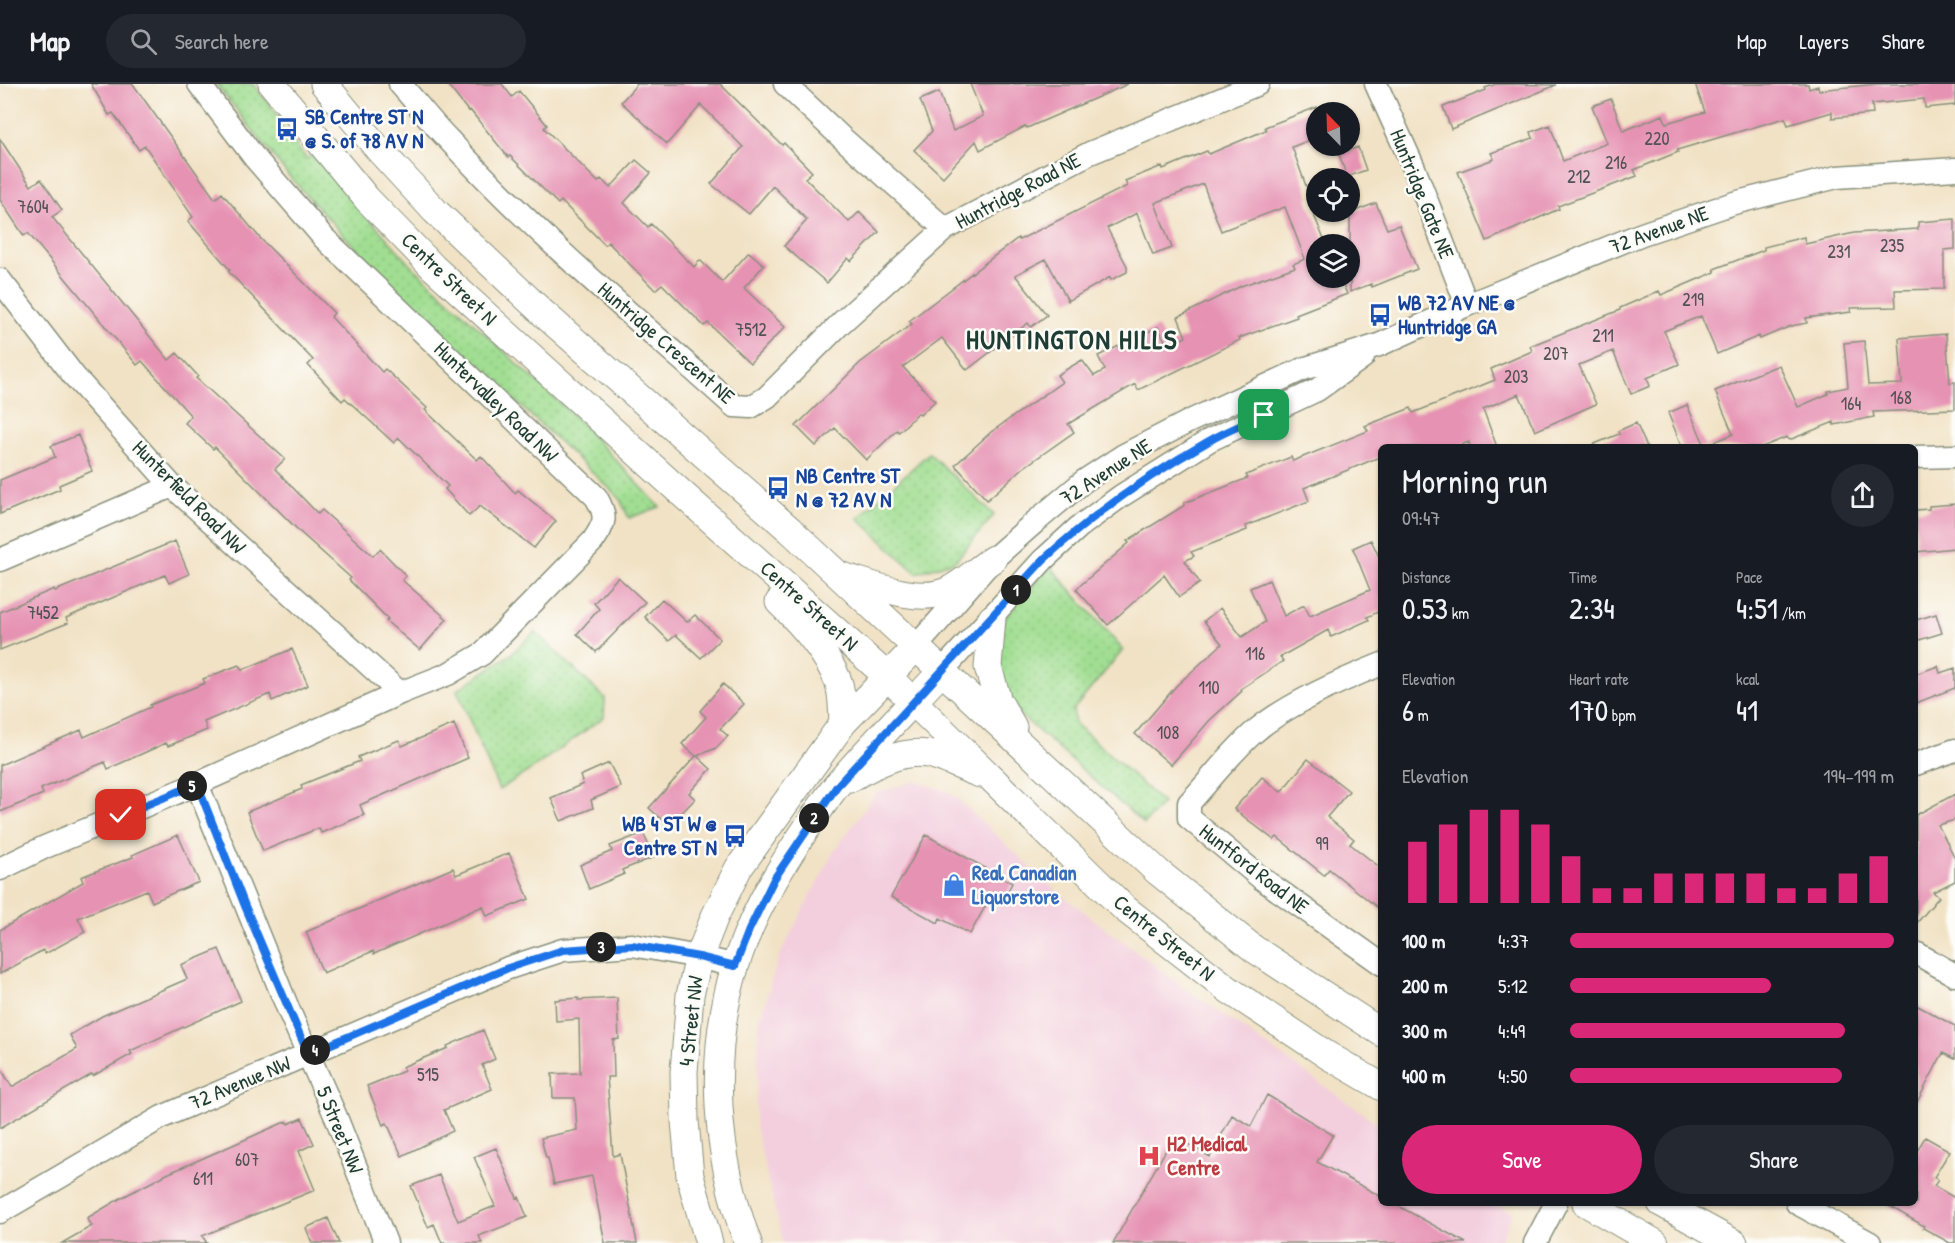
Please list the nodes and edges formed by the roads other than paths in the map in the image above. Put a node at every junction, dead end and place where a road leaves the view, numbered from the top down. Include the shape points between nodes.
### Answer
1 (199, 84) edge
2 (272, 84) edge
3 (324, 84) edge
4 (400, 84) edge
5 (785, 84) edge
6 (1258, 84) edge
7 (1376, 84) edge
8 (1955, 169) edge
9 (945, 229) junction
10 (0, 280) edge
11 (1467, 305) junction
12 (1379, 345) junction
13 (1955, 456) edge
14 (1918, 457) edge
15 (172, 486) junction
16 (680, 491) junction
17 (993, 559) junction
18 (0, 560) edge
19 (839, 576) junction
20 (992, 618) junction
21 (916, 647) junction
22 (1378, 666) edge
23 (942, 671) junction
24 (888, 677) junction
25 (400, 693) junction
26 (914, 701) junction
27 (843, 723) junction
28 (1016, 740) junction
29 (1955, 750) edge
30 (1918, 763) edge
31 (989, 777) junction
32 (197, 784) junction
33 (837, 786) junction
34 (0, 869) edge
35 (1918, 954) edge
36 (699, 957) junction
37 (1378, 961) edge
38 (735, 966) junction
39 (1955, 975) edge
40 (1378, 1030) edge
41 (308, 1054) junction
42 (1378, 1085) edge
43 (1554, 1206) edge
44 (1591, 1206) edge
45 (1666, 1206) edge
46 (1802, 1206) edge
47 (0, 1212) edge
48 (386, 1243) edge
49 (708, 1243) edge
50 (748, 1243) edge
51 (1535, 1243) edge
52 (1655, 1243) edge
53 (1734, 1243) edge
54 (1870, 1243) edge

1 - 25 street, Huntervalley Road NW via 254,158 324,238 596,497 604,509 603,524 593,542 482,654 448,674
2 - 16 main road, Centre Street N via 367,199 434,268
3 - 19 main road, Centre Street N via 435,211 544,314
4 - 9 street, Huntridge Crescent NE via 447,139 526,218 734,406 751,407 767,397 842,322
5 - 9 street, Huntridge Road NE
6 - 9 street, Huntridge Road NE via 1089,153
7 - 11 street, Huntridge Gate NE via 1414,168
8 - 11 street, 72 Avenue NE via 1837,177 1734,203 1642,234
10 - 15 street, Hunterfield Road NW via 75,376
11 - 12 street, 72 Avenue NE
12 - 17 street, 72 Avenue NE via 1303,369 1124,455 1084,482
12 - 20 street, 72 Avenue NE via 1317,390 1210,440 1121,496 1043,560
13 - 14 street
15 - 18 street
15 - 25 street, Hunterfield Road NW
16 - 24 main road, Centre Street N
16 - 27 main road via 699,529 805,628 838,682
17 - 19 main road via 946,591 927,595 911,595
17 - 21 street, 72 Avenue NE
19 - 21 main road, Centre Street N
20 - 23 street, 72 Avenue NE
20 - 28 main road via 988,668
21 - 23 main road, Centre Street N
21 - 24 main road, 72 Avenue NE
22 - 37 street, Huntford Road NE via 1343,680 1252,734 1189,803 1189,818 1261,878
23 - 26 main road, 72 Avenue NE
23 - 28 main road, Centre Street N
24 - 26 main road, Centre Street N
24 - 27 main road, 4 Street NW
25 - 32 street
26 - 31 main road, Centre Street N
26 - 33 main road, 4 Street NW
27 - 36 main road, 4 Street NW via 738,869
28 - 40 main road, Centre Street N via 1158,872 1254,949
29 - 30 street
31 - 33 main road via 929,754 906,753
31 - 42 main road, Centre Street N via 1124,908 1229,990
32 - 34 street
32 - 41 street, 5 Street NW
33 - 38 main road, 4 Street NW via 774,879
35 - 39 street
36 - 38 street, 72 Avenue NW
36 - 41 street, 72 Avenue NW via 632,945 563,950 508,968
36 - 49 main road, 4 Street NW via 690,995 685,1122 690,1176
38 - 50 main road, 4 Street NW via 719,1052 719,1100 723,1153
41 - 47 street, 72 Avenue NW via 162,1117
41 - 48 street, 5 Street NW
43 - 51 street
44 - 52 main road
45 - 53 main road
46 - 54 street

